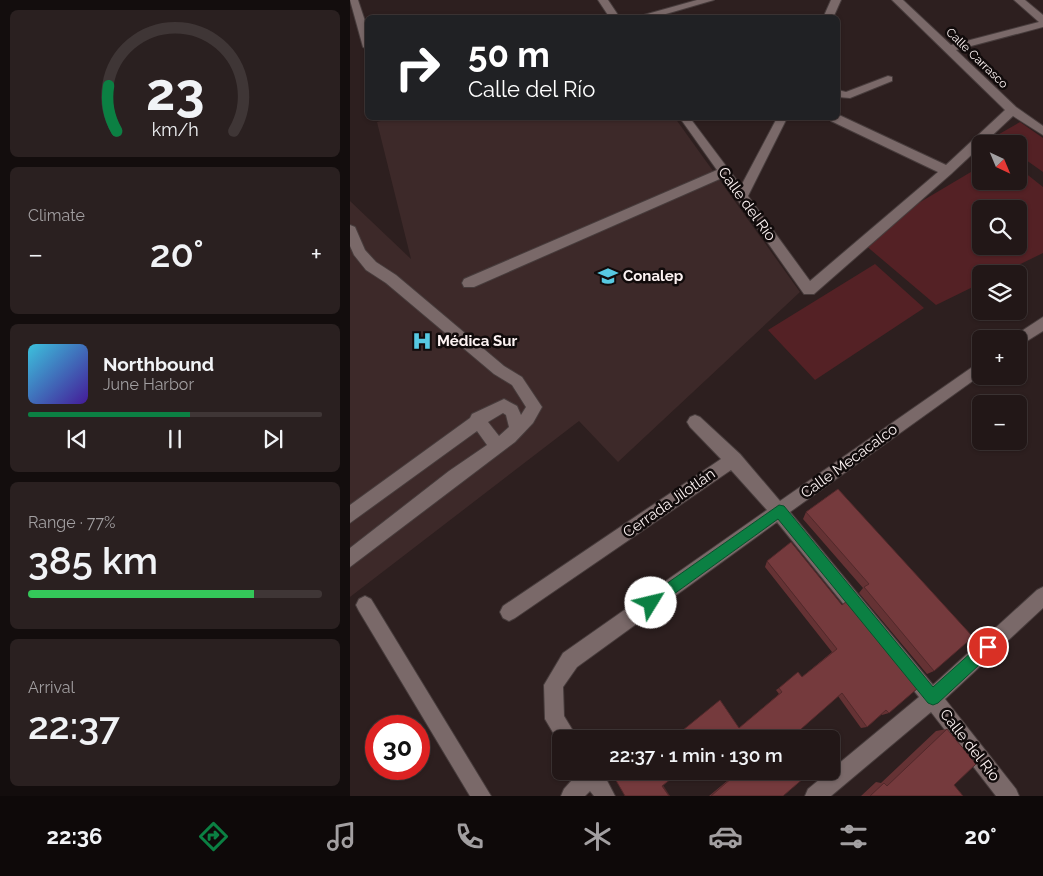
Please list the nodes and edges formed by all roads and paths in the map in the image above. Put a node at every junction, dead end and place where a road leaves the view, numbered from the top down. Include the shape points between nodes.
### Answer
1 (354, 0) edge
2 (603, 0) edge
3 (709, 0) edge
4 (836, 0) edge
5 (897, 0) edge
6 (1019, 0) edge
7 (613, 15) edge
8 (650, 15) edge
9 (829, 15) edge
10 (1043, 20) edge
11 (1043, 24) edge
12 (365, 37) edge
13 (949, 49) junction
14 (888, 79) dead end
15 (840, 94) edge
16 (1012, 110) junction
17 (686, 120) edge
18 (781, 120) edge
19 (839, 120) edge
20 (1043, 130) edge
21 (947, 171) junction
22 (724, 172) junction
23 (742, 196) junction
24 (350, 230) edge
25 (469, 283) dead end
26 (1043, 323) edge
27 (1027, 334) edge
28 (972, 373) edge
29 (477, 419) junction
30 (695, 422) dead end
31 (518, 430) junction
32 (497, 445) junction
33 (734, 459) junction
34 (779, 511) junction
35 (350, 515) edge
36 (350, 559) edge
37 (1043, 596) edge
38 (365, 605) dead end
39 (510, 612) dead end
40 (933, 698) junction
41 (562, 730) edge
42 (585, 780) edge
43 (596, 780) edge
44 (481, 796) edge
45 (571, 796) edge
46 (606, 796) edge
47 (816, 796) edge
48 (1009, 796) edge

1 - 12 street
2 - 7 street
3 - 8 street
4 - 9 street
5 - 13 street, Calle Carrasco
6 - 10 street
11 - 13 street
13 - 16 street, Calle Carrasco
14 - 15 street via 846,96
16 - 20 street, Calle Carrasco
16 - 21 street
17 - 22 street, Calle del Río
18 - 23 street
19 - 21 street
21 - 23 street, Calle del Río via 809,290
22 - 23 street, Calle del Río
22 - 25 street
24 - 31 street via 359,252 371,266 517,381 534,407 530,418
26 - 27 street
28 - 34 street, Calle Mecacalco
29 - 31 street via 504,406 512,411
29 - 32 street
29 - 35 street
30 - 33 street, Calle del Río
31 - 32 street
32 - 36 street
33 - 34 street, Calle del Río
33 - 39 street, Cerrada Jilotlán
34 - 40 street, Calle del Río
34 - 41 street, Calle Mecacalco via 570,660 553,685 555,719
37 - 40 street
38 - 44 street
40 - 47 street
40 - 48 street, Calle del Río
42 - 45 street
43 - 46 street

